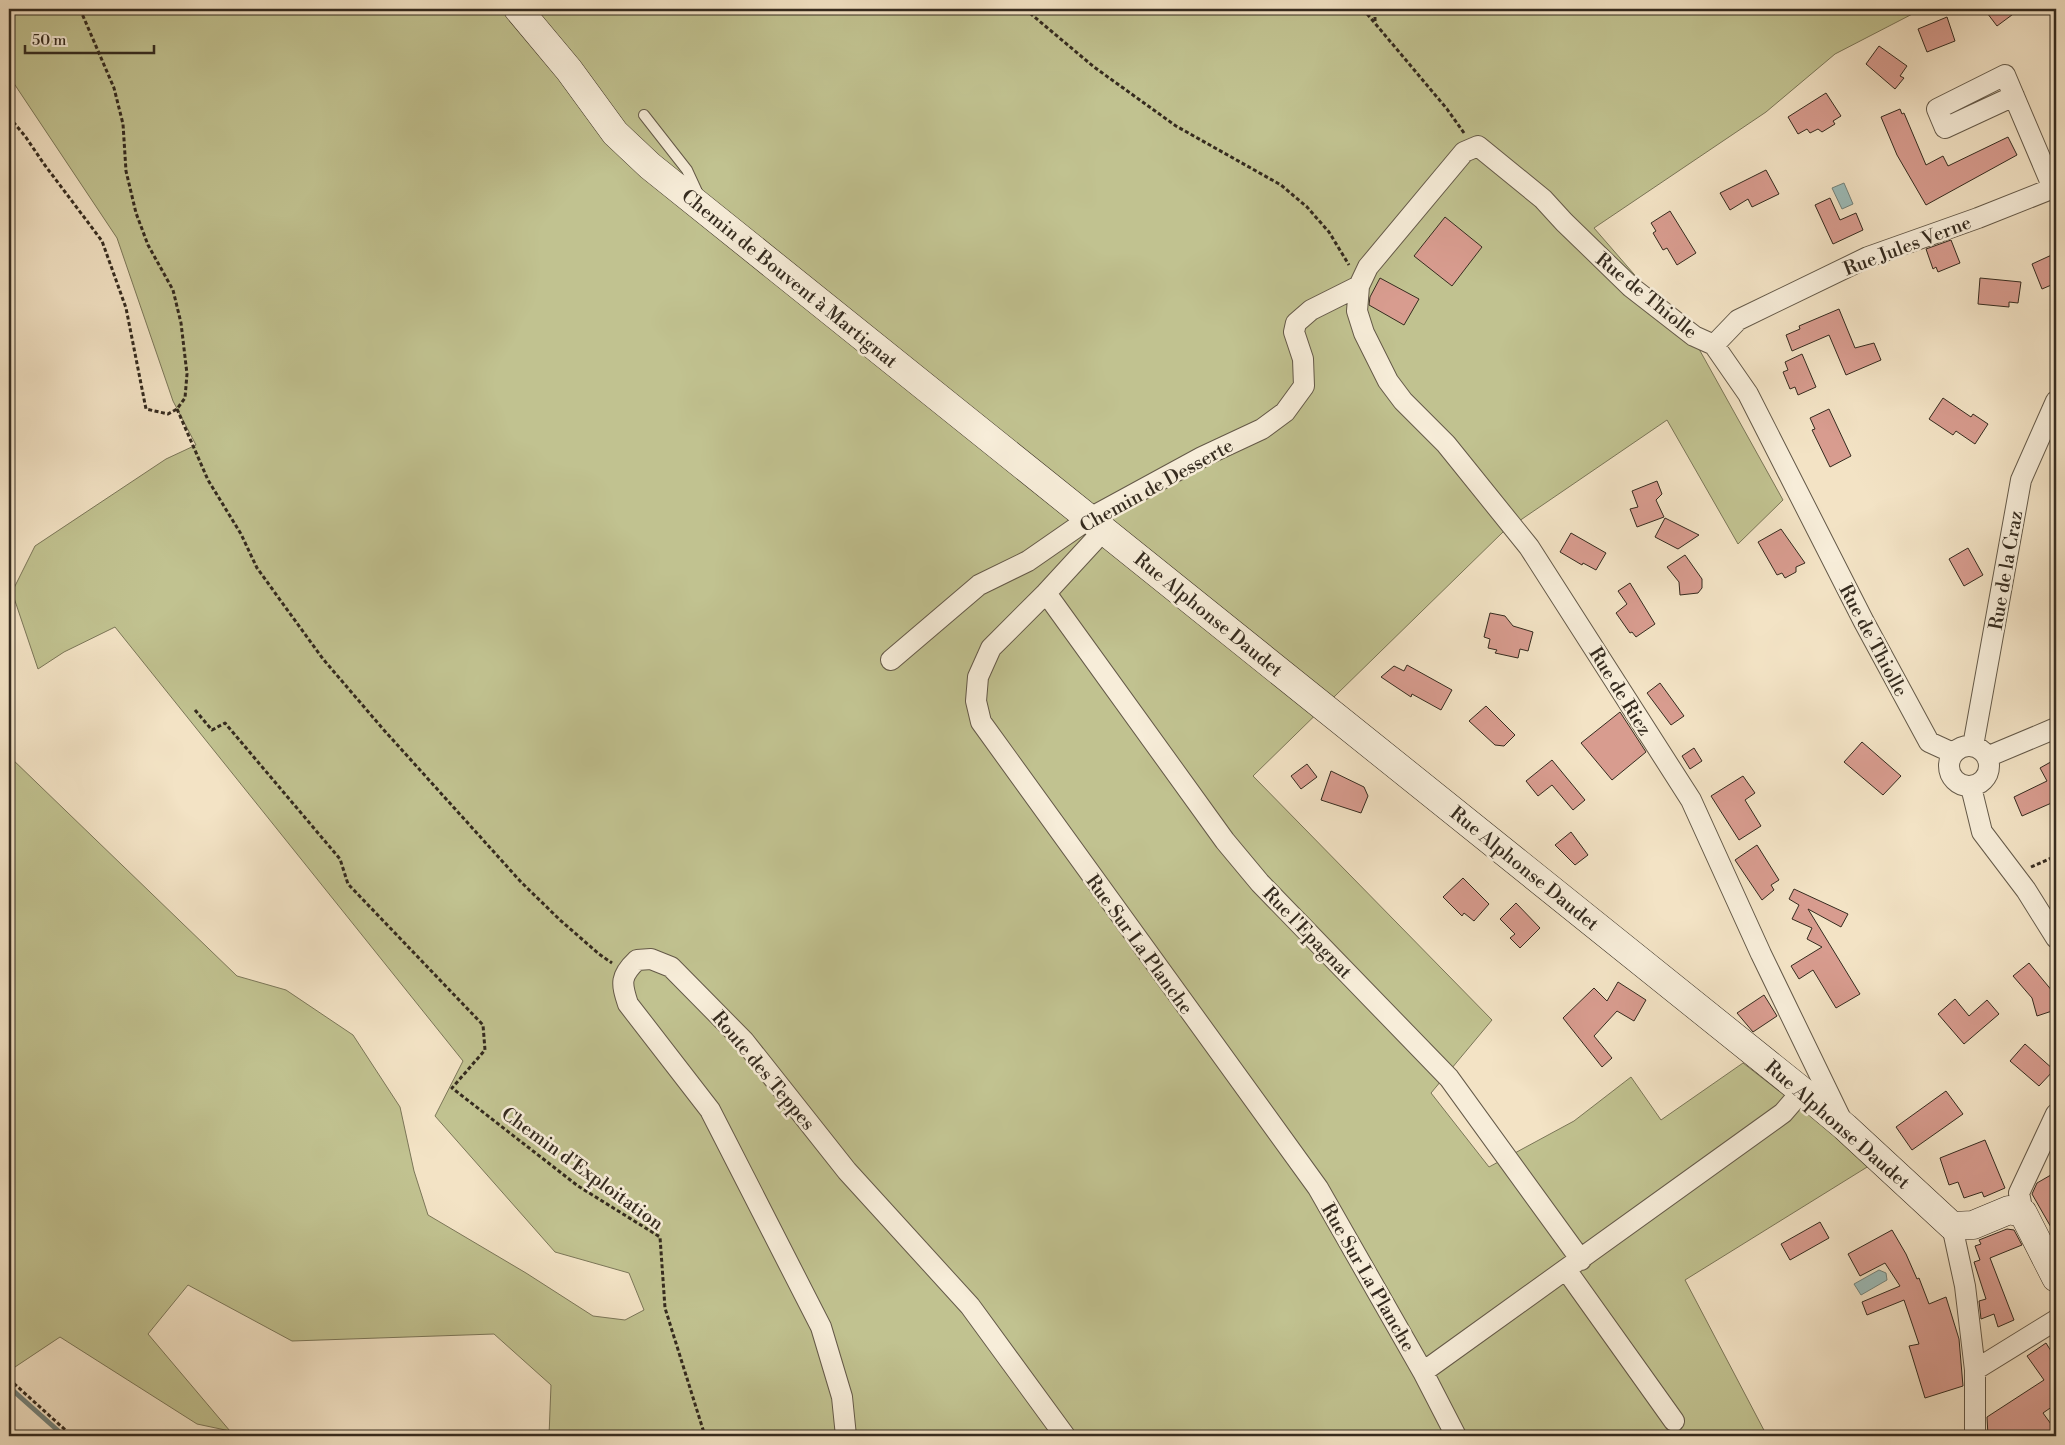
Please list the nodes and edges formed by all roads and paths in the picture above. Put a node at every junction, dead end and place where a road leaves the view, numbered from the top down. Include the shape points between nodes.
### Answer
1 (80, 9) edge
2 (518, 9) edge
3 (1025, 9) edge
4 (1363, 9) edge
5 (1375, 9) edge
6 (1375, 21) junction
7 (2014, 96) dead end
8 (644, 115) dead end
9 (9, 117) edge
10 (1470, 148) junction
11 (2055, 188) edge
12 (706, 210) junction
13 (1359, 286) junction
14 (1714, 345) junction
15 (2056, 401) edge
16 (177, 409) junction
17 (1097, 524) junction
18 (1046, 593) junction
19 (891, 660) dead end
20 (195, 710) dead end
21 (2056, 728) edge
22 (1980, 751) junction
23 (1953, 753) junction
24 (1971, 787) junction
25 (2056, 856) edge
26 (2014, 874) junction
27 (2056, 938) edge
28 (626, 971) junction
29 (1802, 1091) junction
30 (2056, 1114) edge
31 (1845, 1127) junction
32 (2023, 1213) junction
33 (1952, 1226) junction
34 (1574, 1265) junction
35 (2056, 1278) edge
36 (2056, 1320) edge
37 (1975, 1370) junction
38 (1423, 1372) junction
39 (9, 1379) edge
40 (1674, 1421) dead end
41 (72, 1436) edge
42 (706, 1436) edge
43 (846, 1436) edge
44 (1065, 1436) edge
45 (1456, 1436) edge
46 (1975, 1436) edge

1 - 16 path via 114,88 123,124 126,171 136,213 148,245 173,290 187,374 185,398
2 - 12 street, Chemin de Bouvent à Martignat via 569,70 615,133 650,166
3 - 13 path via 1094,67 1176,126 1281,185 1329,232
4 - 6 path
5 - 6 path
6 - 10 path via 1447,109 1463,131
7 - 11 street
8 - 12 lane via 687,170
9 - 16 path via 102,241 126,308 146,409 168,414
10 - 13 street via 1368,267
10 - 14 street, Rue de Thiolle via 1478,146 1543,199 1631,287 1694,336
11 - 14 street, Rue Jules Verne via 1868,256 1738,320
12 - 17 street, Chemin de Bouvent à Martignat
13 - 17 street, Chemin de Desserte via 1311,310 1296,323 1294,332 1303,359 1304,386 1285,412 1262,429 1202,457
13 - 31 street, Rue de Riez via 1357,311 1364,333 1388,381 1402,402 1446,444 1529,547 1691,800 1760,954
14 - 23 street, Rue de Thiolle via 1748,394 1864,622 1930,742
15 - 22 street, Rue de la Craz via 2021,480
16 - 28 path via 208,480 241,534 257,568 324,659 521,882 599,954
17 - 18 street, Rue Sur La Planche
17 - 19 street, Chemin de Desserte via 979,585
17 - 29 street, Rue Alphonse Daudet
18 - 34 street, Rue l'Epagnat via 1225,841 1260,883 1449,1078
18 - 38 street, Rue Sur La Planche via 991,648 978,677 976,701 981,722 1318,1188
20 - 42 path, Chemin d'Exploitation via 212,730 224,724 340,860 348,884 483,1025 485,1050 452,1088 578,1186 660,1237 665,1308
21 - 22 street
22 - 23 street via 1966,746
22 - 24 street via 1989,770 1983,781
23 - 24 street via 1950,773 1958,784
24 - 26 street via 1982,832
25 - 26 path
26 - 27 street
28 - 43 street via 622,986 628,1004 710,1110 821,1327 842,1397
28 - 44 street, Route des Teppes via 636,960 651,959 670,967 744,1041 847,1171 970,1306
29 - 31 street, Rue Alphonse Daudet
29 - 34 street via 1784,1114
30 - 32 street via 2019,1193
31 - 33 street, Rue Alphonse Daudet
32 - 33 street via 2009,1210 1974,1225
32 - 35 street
33 - 37 street via 1965,1286
34 - 38 street
34 - 40 street, Rue l'Epagnat
36 - 37 street
37 - 46 street
38 - 45 street, Rue Sur La Planche
39 - 41 path

